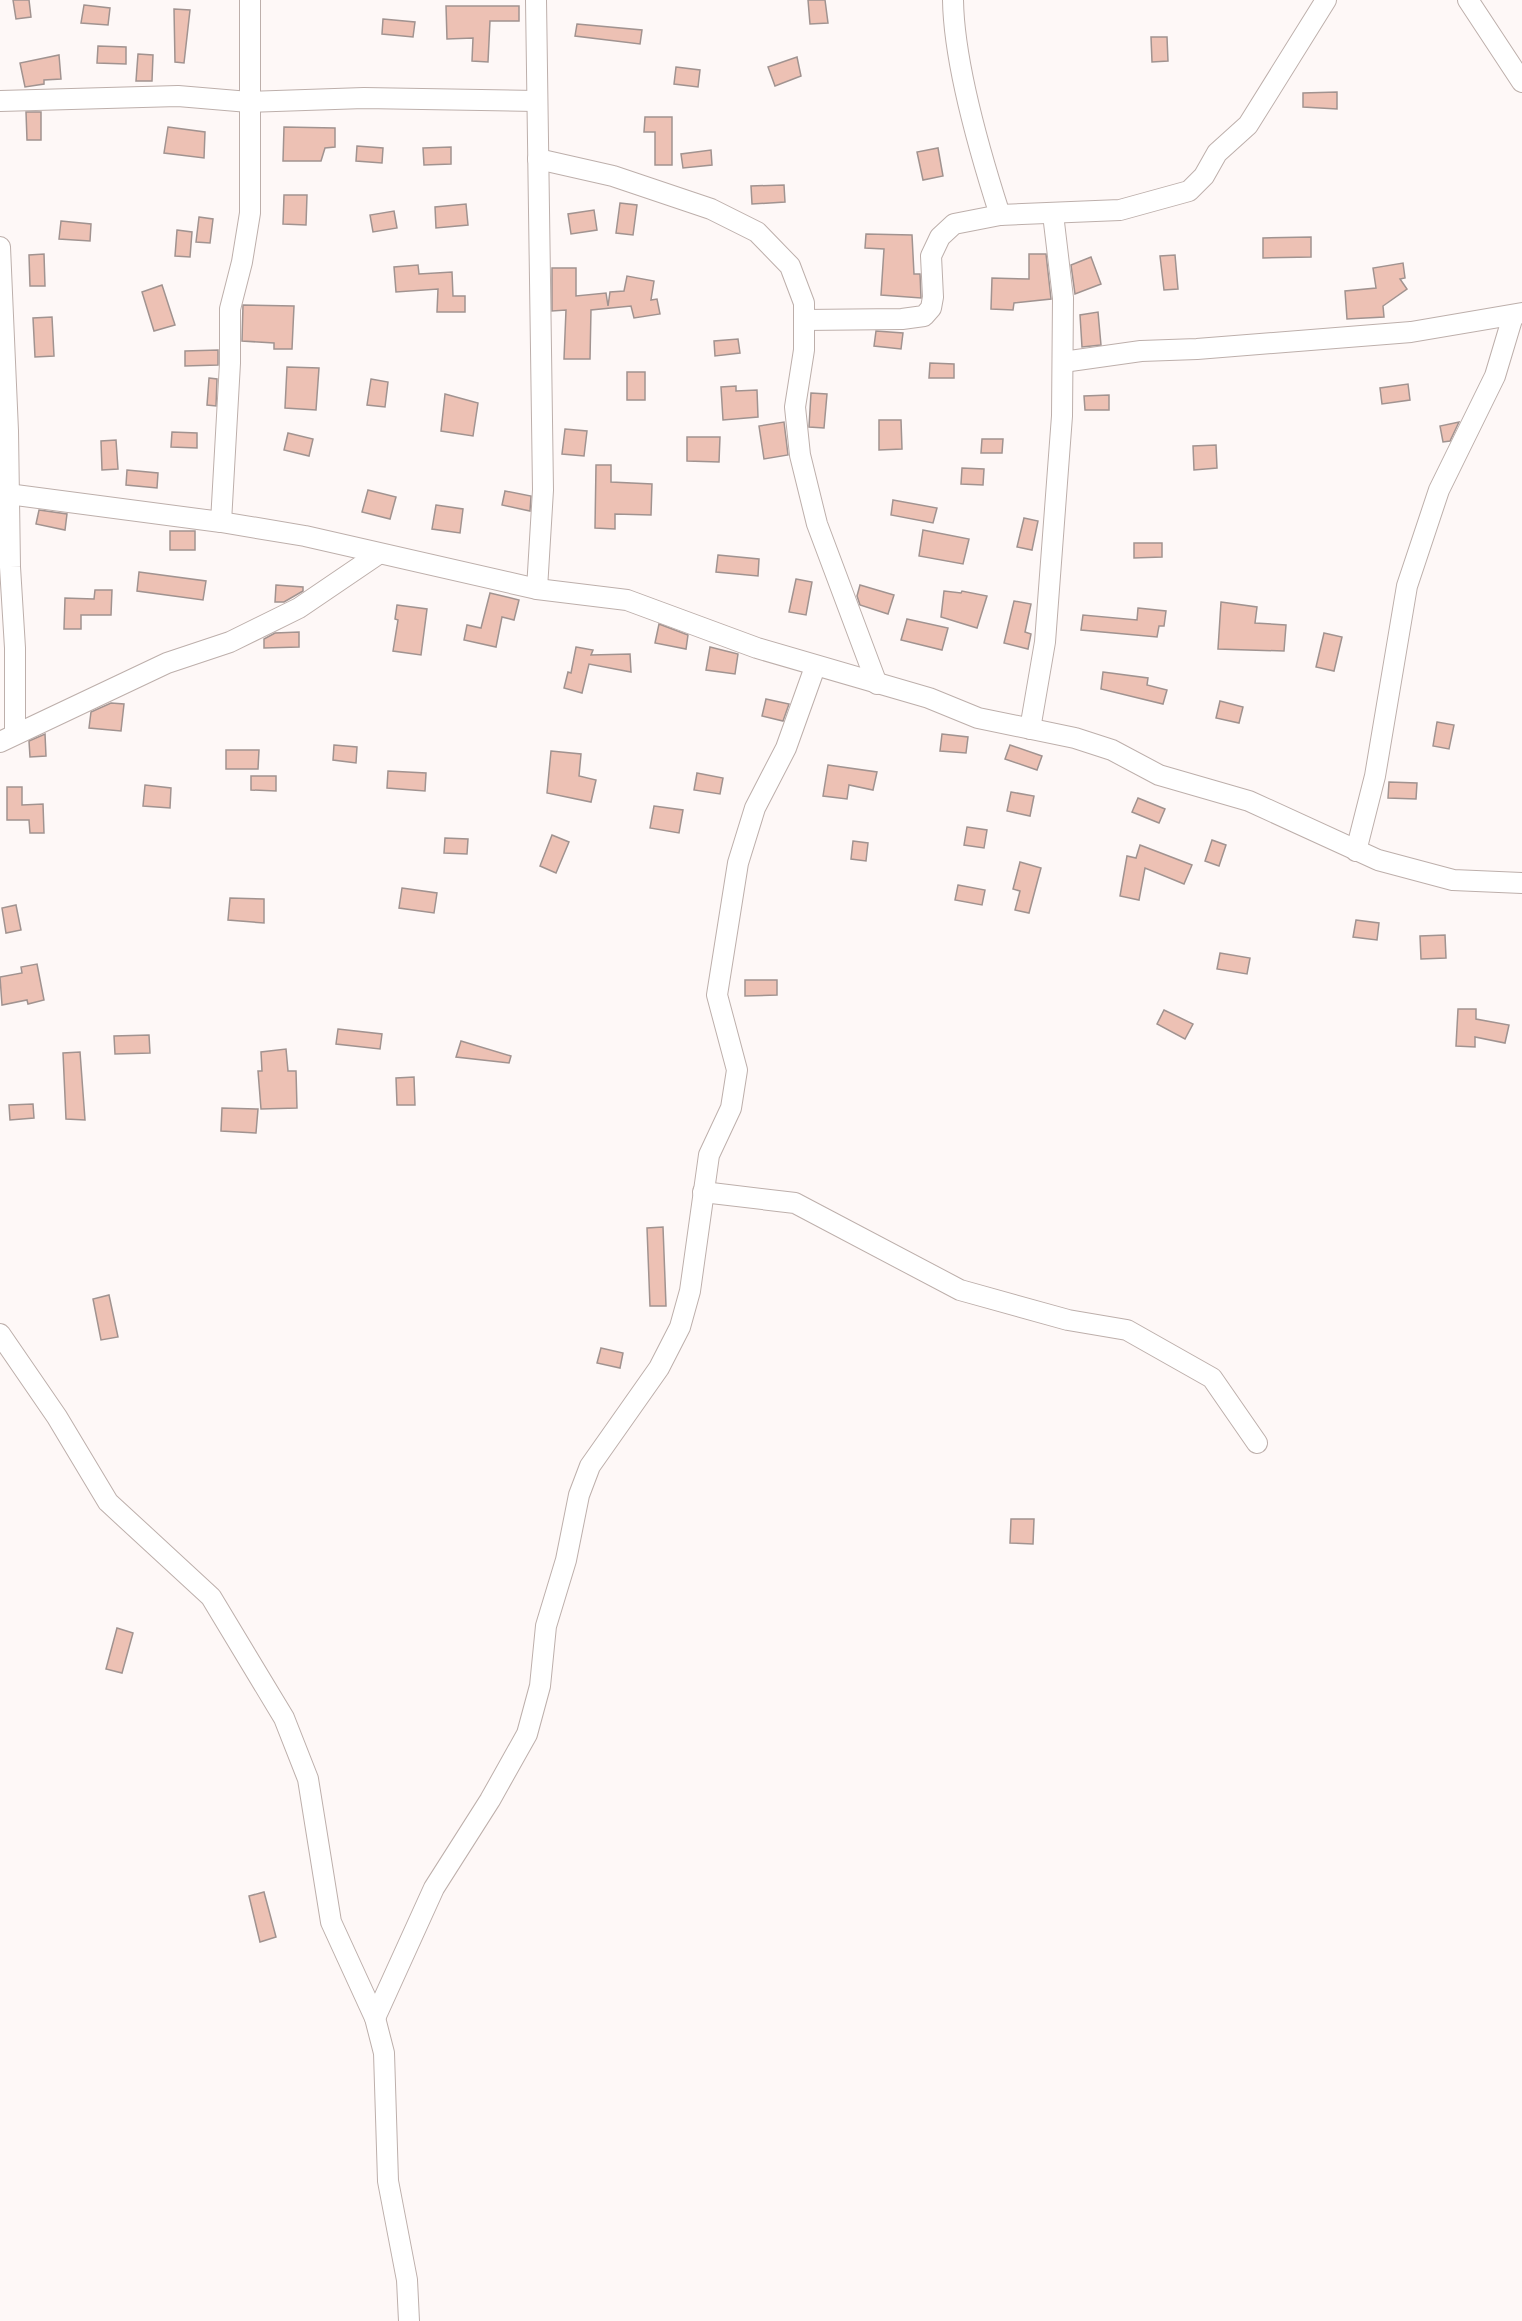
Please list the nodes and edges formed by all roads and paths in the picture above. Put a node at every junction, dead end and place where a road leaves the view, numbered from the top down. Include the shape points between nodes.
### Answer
1 (250, 0) edge
2 (536, 0) edge
3 (953, 0) edge
4 (1326, 0) edge
5 (1468, 0) edge
6 (1522, 82) edge
7 (0, 101) edge
8 (536, 101) junction
9 (249, 102) junction
10 (538, 159) junction
11 (1053, 214) junction
12 (1000, 215) junction
13 (0, 247) edge
14 (1517, 314) edge
15 (804, 320) junction
16 (1063, 362) junction
17 (5, 494) edge
18 (221, 522) junction
19 (377, 555) junction
20 (537, 589) junction
21 (815, 667) junction
22 (877, 684) junction
23 (1030, 729) junction
24 (7, 738) edge
25 (1356, 851) junction
26 (1522, 883) edge
27 (703, 1192) junction
28 (0, 1334) edge
29 (1257, 1443) dead end
30 (375, 2018) junction
31 (408, 2321) edge

1 - 9 street
2 - 8 street
3 - 12 street via 960,57 982,159
4 - 11 street via 1248,126 1217,153 1204,176 1189,190 1120,210
5 - 6 street
7 - 9 street via 178,96
8 - 9 street via 387,98
8 - 10 street
9 - 18 street via 250,213 230,309
10 - 15 street via 613,176 711,209 757,232 790,266 804,303
10 - 20 street via 543,490
11 - 12 street
11 - 16 street via 1063,298
12 - 15 street via 954,224 940,237 931,256 933,297 924,316
13 - 17 street
14 - 16 street via 1411,332 1141,351
14 - 25 street via 1495,376 1439,490 1407,586 1375,776
15 - 22 street via 804,350 795,407 800,455 817,524
16 - 23 street via 1047,620
17 - 18 street
17 - 24 street via 15,648
18 - 19 street via 305,536
19 - 20 street
19 - 24 street via 299,608 230,642 167,663
20 - 21 street via 627,600
21 - 22 street
21 - 27 street via 786,748 755,808 738,863 717,995 737,1070 731,1107 709,1155
22 - 23 street via 929,698 978,718
23 - 25 street via 1112,750 1159,775 1249,801
25 - 26 street via 1453,880
27 - 29 street via 795,1203 960,1290 1068,1320 1126,1330 1212,1378
27 - 30 street via 690,1291 680,1327 659,1368 590,1466 579,1495 566,1560 546,1626 540,1686 527,1734 434,1888
28 - 30 street via 57,1417 108,1502 211,1597 284,1718 308,1779 331,1922
30 - 31 street via 384,2053 388,2181 407,2280

